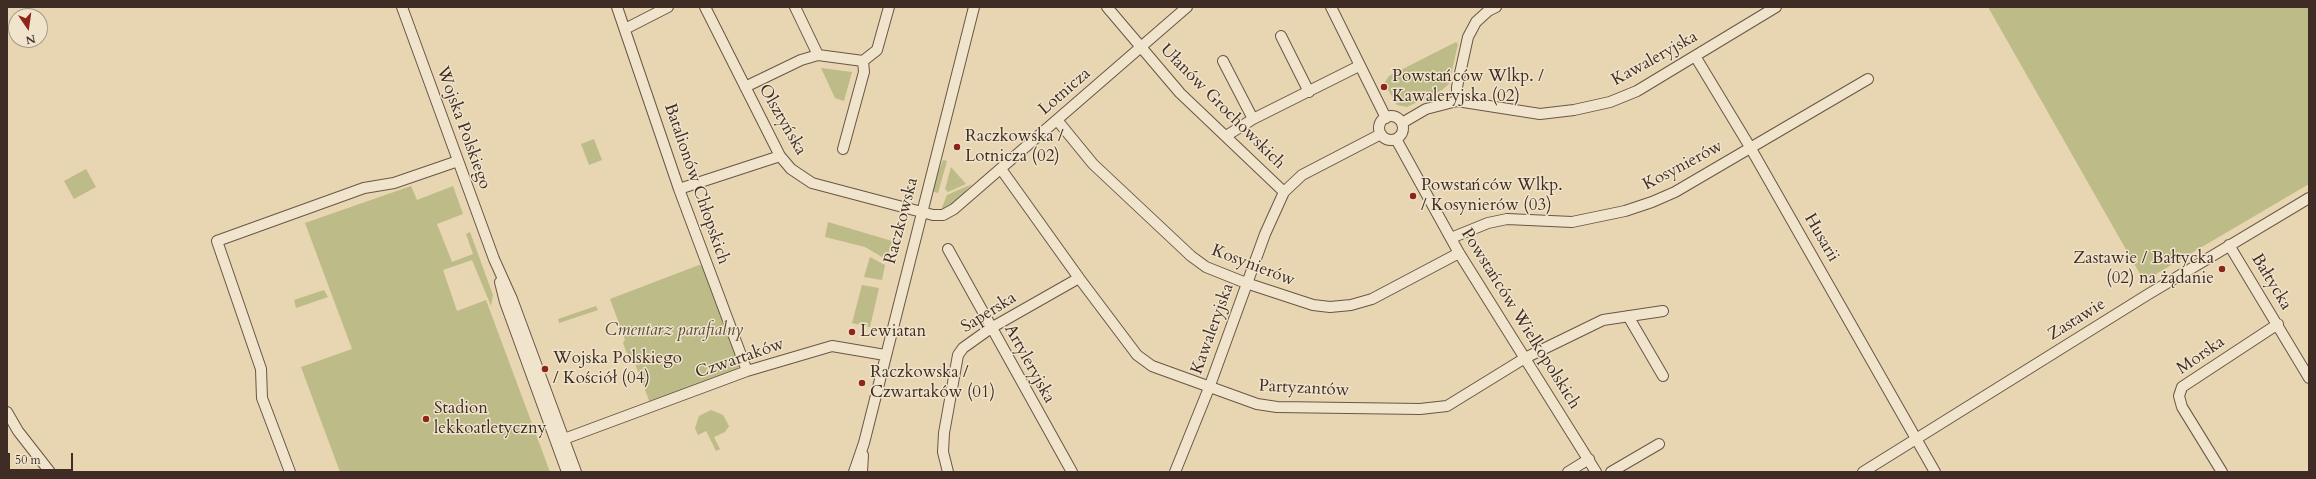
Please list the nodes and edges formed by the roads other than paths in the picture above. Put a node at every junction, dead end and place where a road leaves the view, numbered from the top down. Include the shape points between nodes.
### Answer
1 (402, 7) edge
2 (617, 7) edge
3 (668, 7) edge
4 (705, 7) edge
5 (795, 7) edge
6 (889, 7) edge
7 (974, 7) edge
8 (1107, 7) edge
9 (1187, 7) edge
10 (1331, 7) edge
11 (1496, 7) edge
12 (1776, 7) edge
13 (625, 29) junction
14 (1280, 36) dead end
15 (1140, 47) junction
16 (818, 54) junction
17 (1695, 56) junction
18 (863, 61) junction
19 (1223, 61) dead end
20 (1359, 66) junction
21 (1868, 79) dead end
22 (745, 87) junction
23 (1309, 92) junction
24 (1457, 101) junction
25 (1386, 118) junction
26 (1057, 120) junction
27 (1253, 120) junction
28 (1402, 122) junction
29 (1381, 134) junction
30 (1226, 136) junction
31 (1396, 139) junction
32 (1750, 147) junction
33 (843, 149) dead end
34 (780, 156) junction
35 (458, 161) junction
36 (1001, 169) junction
37 (679, 189) junction
38 (1284, 192) junction
39 (2309, 198) edge
40 (921, 212) junction
41 (1450, 238) junction
42 (2229, 245) junction
43 (948, 249) dead end
44 (1459, 253) junction
45 (494, 259) junction
46 (1079, 278) junction
47 (1246, 283) junction
48 (1663, 311) dead end
49 (1628, 316) junction
50 (2278, 324) junction
51 (991, 328) junction
52 (885, 355) junction
53 (1525, 358) junction
54 (747, 371) junction
55 (1662, 376) dead end
56 (2309, 378) edge
57 (1209, 388) junction
58 (7, 412) edge
59 (564, 440) junction
60 (1915, 440) junction
61 (864, 443) junction
62 (1659, 444) dead end
63 (1589, 460) junction
64 (50, 472) edge
65 (290, 472) edge
66 (567, 472) edge
67 (576, 472) edge
68 (854, 472) edge
69 (862, 472) edge
70 (948, 472) edge
71 (1072, 472) edge
72 (1175, 472) edge
73 (1568, 472) edge
74 (1596, 472) edge
75 (1612, 472) edge
76 (1863, 472) edge
77 (1935, 472) edge
78 (2222, 472) edge

1 - 35 street, Wojska Polskiego
2 - 13 street, Batalionów Chłopskich
3 - 13 street
4 - 22 street, Olsztyńska
5 - 16 street
6 - 18 street via 877,50
7 - 40 street, Raczkowska
8 - 15 street, Ułanów Grochowskich
9 - 15 street, Lotnicza
10 - 20 street
11 - 24 street via 1476,22 1468,37 1457,87
12 - 17 street, Kawaleryjska
13 - 37 street, Batalionów Chłopskich
14 - 23 street
15 - 26 street, Lotnicza
15 - 30 street, Ułanów Grochowskich via 1180,93
16 - 18 street
16 - 22 street
17 - 24 street, Kawaleryjska via 1623,98 1574,110 1540,114
17 - 32 street, Husarii
18 - 33 street via 864,72
19 - 27 street
20 - 23 street
20 - 25 street
21 - 32 street, Kosynierów
22 - 34 street, Olsztyńska
23 - 27 street
24 - 28 street, Kawaleryjska via 1426,109
25 - 28 street via 1394,116
25 - 29 street via 1380,127
26 - 36 street, Lotnicza
26 - 47 street, Kosynierów via 1093,164 1191,256 1206,267
27 - 30 street
28 - 31 street via 1403,132
29 - 31 street via 1388,139
29 - 38 street, Kawaleryjska via 1302,175
30 - 38 street, Ułanów Grochowskich
31 - 41 street, Powstańców Wielkopolskich
32 - 41 street, Kosynierów via 1675,192 1625,211 1572,222 1507,219 1488,223
32 - 60 street, Husarii
34 - 37 street
34 - 40 street, Olsztyńska via 801,177 812,183
35 - 45 street, Wojska Polskiego
35 - 65 street via 394,183 364,188 217,241 262,369 262,398
36 - 40 street, Lotnicza via 948,213 933,215
36 - 46 street, Partyzantów
37 - 54 street, Batalionów Chłopskich
38 - 47 street, Kawaleryjska
39 - 42 street, Zastawie
40 - 52 street, Raczkowska
41 - 44 street, Powstańców Wielkopolskich
42 - 50 street, Bałtycka
42 - 60 street, Zastawie
43 - 51 street, Artyleryjska
44 - 47 street, Kosynierów via 1372,299 1351,305 1313,305
44 - 53 street, Powstańców Wielkopolskich
45 - 59 street, Wojska Polskiego via 512,299
45 - 66 street, Wojska Polskiego via 505,302
46 - 51 street, Saperska
46 - 57 street, Partyzantów via 1137,355 1152,366
47 - 57 street, Kawaleryjska
48 - 49 street, Partyzantów
49 - 53 street, Partyzantów via 1603,320
49 - 55 street
50 - 56 street, Bałtycka
50 - 78 street, Morska via 2182,387 2179,396 2182,407
51 - 70 street, Saperska via 963,348 958,355 944,433 943,452
51 - 71 street, Artyleryjska
52 - 54 street, Czwartaków via 832,346
52 - 61 street, Raczkowska
53 - 57 street, Partyzantów via 1460,400 1434,409 1277,407 1257,404
53 - 63 street, Powstańców Wielkopolskich
54 - 59 street, Czwartaków
57 - 72 street, Kawaleryjska
58 - 64 street via 18,431
59 - 67 street, Wojska Polskiego
60 - 76 street, Zastawie
60 - 77 street, Husarii
61 - 68 street, Raczkowska
61 - 69 street, Raczkowska
62 - 75 street
63 - 73 street
63 - 74 street, Powstańców Wielkopolskich

